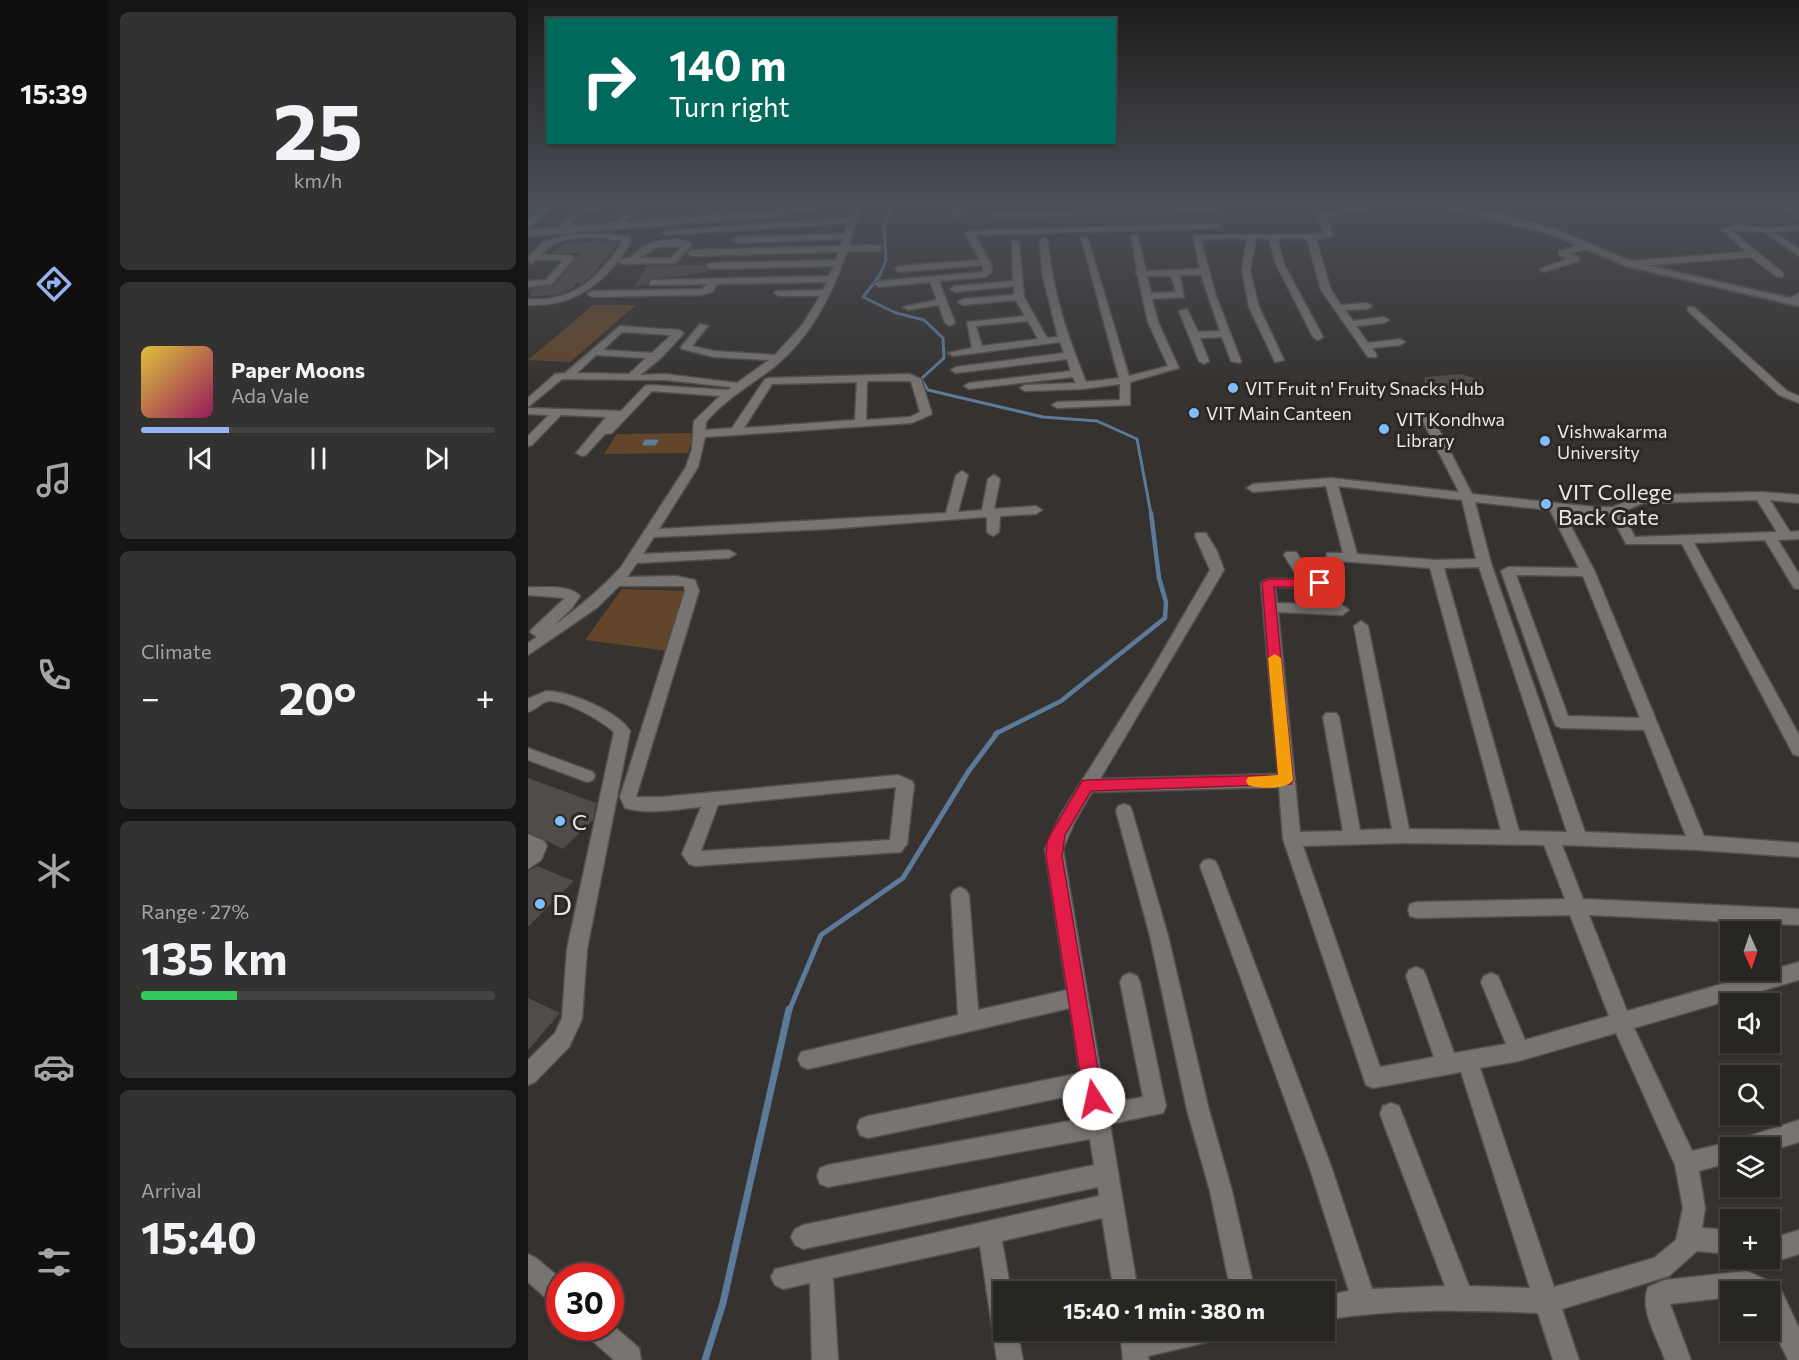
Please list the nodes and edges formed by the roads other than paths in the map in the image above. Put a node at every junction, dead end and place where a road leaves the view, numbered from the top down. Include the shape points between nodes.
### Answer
1 (563, 266) edge
2 (610, 266) edge
3 (836, 266) edge
4 (930, 266) edge
5 (987, 266) edge
6 (1016, 266) edge
7 (1046, 266) edge
8 (1092, 266) edge
9 (1139, 266) edge
10 (1204, 266) edge
11 (1247, 266) edge
12 (1281, 266) edge
13 (1319, 266) edge
14 (1551, 266) edge
15 (1646, 266) edge
16 (1768, 266) edge
17 (899, 269) dead end
18 (1544, 269) dead end
19 (1205, 272) junction
20 (1175, 273) junction
21 (1140, 274) junction
22 (1780, 276) dead end
23 (831, 279) junction
24 (934, 280) junction
25 (714, 282) junction
26 (653, 283) dead end
27 (1017, 283) junction
28 (532, 284) edge
29 (879, 284) dead end
30 (955, 289) dead end
31 (528, 293) edge
32 (779, 293) dead end
33 (824, 293) junction
34 (592, 294) dead end
35 (1146, 296) junction
36 (1019, 297) junction
37 (1796, 300) edge
38 (528, 302) edge
39 (942, 302) junction
40 (963, 303) dead end
41 (1366, 306) dead end
42 (908, 307) dead end
43 (1337, 308) junction
44 (1691, 309) dead end
45 (1184, 311) dead end
46 (1027, 313) junction
47 (962, 315) dead end
48 (1384, 320) dead end
49 (950, 323) dead end
50 (1348, 324) junction
51 (703, 326) dead end
52 (1224, 334) junction
53 (1194, 335) junction
54 (1318, 336) dead end
55 (1063, 339) junction
56 (1044, 341) junction
57 (1400, 342) dead end
58 (1365, 346) junction
59 (978, 350) junction
60 (594, 352) junction
61 (953, 353) dead end
62 (1071, 355) junction
63 (1372, 355) dead end
64 (657, 356) junction
65 (778, 358) junction
66 (1280, 360) dead end
67 (1204, 361) dead end
68 (1236, 361) dead end
69 (956, 370) dead end
70 (1078, 373) junction
71 (569, 375) junction
72 (632, 377) junction
73 (651, 378) junction
74 (862, 378) junction
75 (1125, 380) junction
76 (984, 384) junction
77 (969, 386) dead end
78 (1082, 386) junction
79 (736, 389) junction
80 (1799, 400) edge
81 (528, 404) edge
82 (1057, 405) dead end
83 (528, 411) edge
84 (558, 412) junction
85 (616, 415) junction
86 (1427, 418) dead end
87 (860, 423) junction
88 (608, 431) dead end
89 (735, 432) junction
90 (698, 434) junction
91 (528, 443) edge
92 (582, 453) dead end
93 (962, 475) dead end
94 (994, 479) dead end
95 (1331, 482) junction
96 (1253, 488) dead end
97 (1761, 496) junction
98 (1468, 498) junction
99 (1799, 499) edge
100 (1554, 506) junction
101 (1036, 510) dead end
102 (1615, 511) junction
103 (991, 514) junction
104 (951, 516) junction
105 (993, 532) dead end
106 (650, 533) junction
107 (1201, 536) dead end
108 (1769, 536) junction
109 (1792, 536) edge
110 (1686, 540) junction
111 (729, 554) dead end
112 (1291, 555) dead end
113 (1352, 558) junction
114 (633, 559) junction
115 (1484, 563) junction
116 (1436, 564) junction
117 (1588, 572) junction
118 (615, 582) junction
119 (1308, 583) junction
120 (1799, 585) edge
121 (528, 591) edge
122 (1270, 607) junction
123 (1342, 610) dead end
124 (1361, 626) dead end
125 (554, 632) junction
126 (532, 633) edge
127 (528, 650) edge
128 (528, 707) edge
129 (1331, 717) dead end
130 (1649, 724) junction
131 (1799, 750) edge
132 (528, 754) edge
133 (587, 776) dead end
134 (1286, 780) junction
135 (1087, 786) junction
136 (712, 799) junction
137 (1124, 811) dead end
138 (1402, 836) junction
139 (1353, 838) junction
140 (1512, 838) junction
141 (1550, 838) junction
142 (1578, 838) junction
143 (1292, 839) junction
144 (528, 841) edge
145 (1698, 843) junction
146 (1799, 850) edge
147 (528, 862) edge
148 (1209, 866) dead end
149 (960, 896) dead end
150 (1577, 907) junction
151 (1417, 910) dead end
152 (1799, 917) edge
153 (1799, 971) edge
154 (1416, 976) dead end
155 (1130, 982) dead end
156 (1491, 982) dead end
157 (1077, 997) junction
158 (969, 1022) junction
159 (1621, 1022) junction
160 (1519, 1051) junction
161 (808, 1059) dead end
162 (1457, 1061) junction
163 (528, 1075) edge
164 (1090, 1081) junction
165 (1391, 1114) dead end
166 (1097, 1122) junction
167 (868, 1126) dead end
168 (1799, 1131) edge
169 (1779, 1137) edge
170 (1720, 1154) edge
171 (1686, 1164) junction
172 (1106, 1174) junction
173 (828, 1176) dead end
174 (1111, 1205) junction
175 (989, 1232) junction
176 (803, 1237) dead end
177 (1688, 1239) junction
178 (1720, 1241) edge
179 (1799, 1242) edge
180 (1780, 1247) edge
181 (528, 1266) edge
182 (821, 1269) junction
183 (783, 1277) dead end
184 (997, 1281) edge
185 (1124, 1281) edge
186 (1240, 1281) edge
187 (546, 1282) edge
188 (1720, 1285) edge
189 (1462, 1298) junction
190 (1364, 1301) junction
191 (1548, 1301) junction
192 (1335, 1306) edge
193 (1780, 1316) edge
194 (612, 1341) edge
195 (1007, 1341) edge
196 (1157, 1341) edge
197 (1134, 1346) edge
198 (1799, 1355) edge
199 (630, 1357) dead end
200 (825, 1360) edge
201 (1010, 1360) edge
202 (1566, 1360) edge
203 (1678, 1360) edge

1 - 28 street via 549,282
2 - 38 street via 586,289 560,302
3 - 23 street
4 - 17 street
5 - 24 street via 985,274
6 - 27 street
7 - 55 street
8 - 75 street
9 - 21 street
10 - 19 street
11 - 66 street via 1254,307
12 - 54 street
13 - 43 street via 1326,290
14 - 18 street
15 - 37 street
16 - 22 street
19 - 20 street
19 - 52 street
20 - 21 street
20 - 35 street via 1181,295
21 - 35 street
23 - 25 street
23 - 33 street
24 - 29 street
24 - 39 street
25 - 26 street
25 - 34 street via 702,292
27 - 30 street
27 - 36 street
28 - 31 street
32 - 33 street
33 - 65 street via 801,335
35 - 75 street via 1174,368
36 - 40 street
36 - 46 street
39 - 42 street
39 - 49 street
41 - 43 street
43 - 50 street
44 - 80 street via 1783,393
45 - 53 street
46 - 47 street
46 - 56 street
46 - 59 street via 970,324
48 - 50 street
50 - 58 street
51 - 65 street via 686,347 714,354
52 - 53 street
52 - 68 street
53 - 67 street
55 - 56 street
55 - 62 street
56 - 59 street
57 - 58 street
58 - 63 street
59 - 61 street
60 - 64 street
60 - 64 street via 620,329 679,333
60 - 71 street
62 - 69 street
62 - 70 street
64 - 72 street
65 - 79 street
70 - 76 street
70 - 78 street
71 - 72 street
71 - 81 street via 555,379
72 - 73 street
73 - 79 street
73 - 85 street
74 - 87 street
74 - 87 street via 916,379 926,414 912,420
74 - 89 street via 769,381
75 - 78 street
75 - 82 street via 1126,403
76 - 77 street
76 - 78 street via 1000,389
79 - 85 street via 649,388
79 - 90 street via 700,421
83 - 84 street
84 - 85 street
84 - 91 street
85 - 88 street
85 - 92 street
86 - 98 street
87 - 89 street
89 - 90 street
90 - 106 street via 692,467
93 - 104 street
94 - 103 street
95 - 96 street
95 - 98 street
95 - 113 street
97 - 99 street
97 - 102 street via 1641,499
97 - 109 street
98 - 100 street
98 - 115 street
100 - 102 street
100 - 117 street
101 - 103 street
102 - 110 street via 1631,541
103 - 104 street
103 - 105 street
104 - 106 street
106 - 114 street
107 - 135 street via 1217,570
108 - 109 street
108 - 110 street
108 - 120 street
110 - 131 street
111 - 114 street
112 - 119 street
113 - 116 street
113 - 119 street via 1332,556 1332,584
114 - 118 street
115 - 116 street
115 - 142 street
116 - 140 street
117 - 130 street
117 - 130 street via 1508,571 1562,722
118 - 125 street via 593,604
118 - 136 street via 676,580 690,583 692,591 628,797 631,803 642,805
119 - 122 street via 1268,583
121 - 126 street via 573,596
122 - 123 street
122 - 134 street
124 - 138 street
125 - 126 street
125 - 127 street
128 - 163 street via 548,696 560,697 616,723 622,731 578,949 572,1019 562,1040
129 - 139 street
130 - 145 street
132 - 133 street
134 - 135 street
134 - 143 street
135 - 157 street via 1058,833 1053,849
136 - 136 street via 691,854 695,859 895,847 906,784
137 - 186 street via 1159,936
138 - 139 street
138 - 140 street
139 - 143 street
140 - 141 street
141 - 142 street
141 - 150 street
142 - 145 street
143 - 162 street via 1372,1078
144 - 147 street via 538,846
145 - 146 street
148 - 190 street via 1320,1166
149 - 158 street
150 - 151 street
150 - 152 street
150 - 159 street
153 - 159 street
154 - 162 street
155 - 166 street via 1155,1107
156 - 160 street
157 - 158 street
157 - 164 street
158 - 161 street
159 - 160 street
159 - 171 street
160 - 162 street
162 - 191 street
164 - 166 street
164 - 167 street
165 - 189 street
166 - 172 street
166 - 173 street
168 - 169 street
170 - 171 street
171 - 177 street via 1694,1208
172 - 174 street
172 - 176 street
174 - 175 street
174 - 185 street
175 - 182 street
175 - 184 street
177 - 178 street
177 - 191 street via 1687,1246 1661,1268
179 - 180 street
181 - 187 street
182 - 183 street
182 - 200 street
188 - 203 street via 1657,1296
189 - 190 street
189 - 191 street
190 - 192 street
191 - 202 street
193 - 198 street
194 - 199 street
195 - 201 street
196 - 197 street

